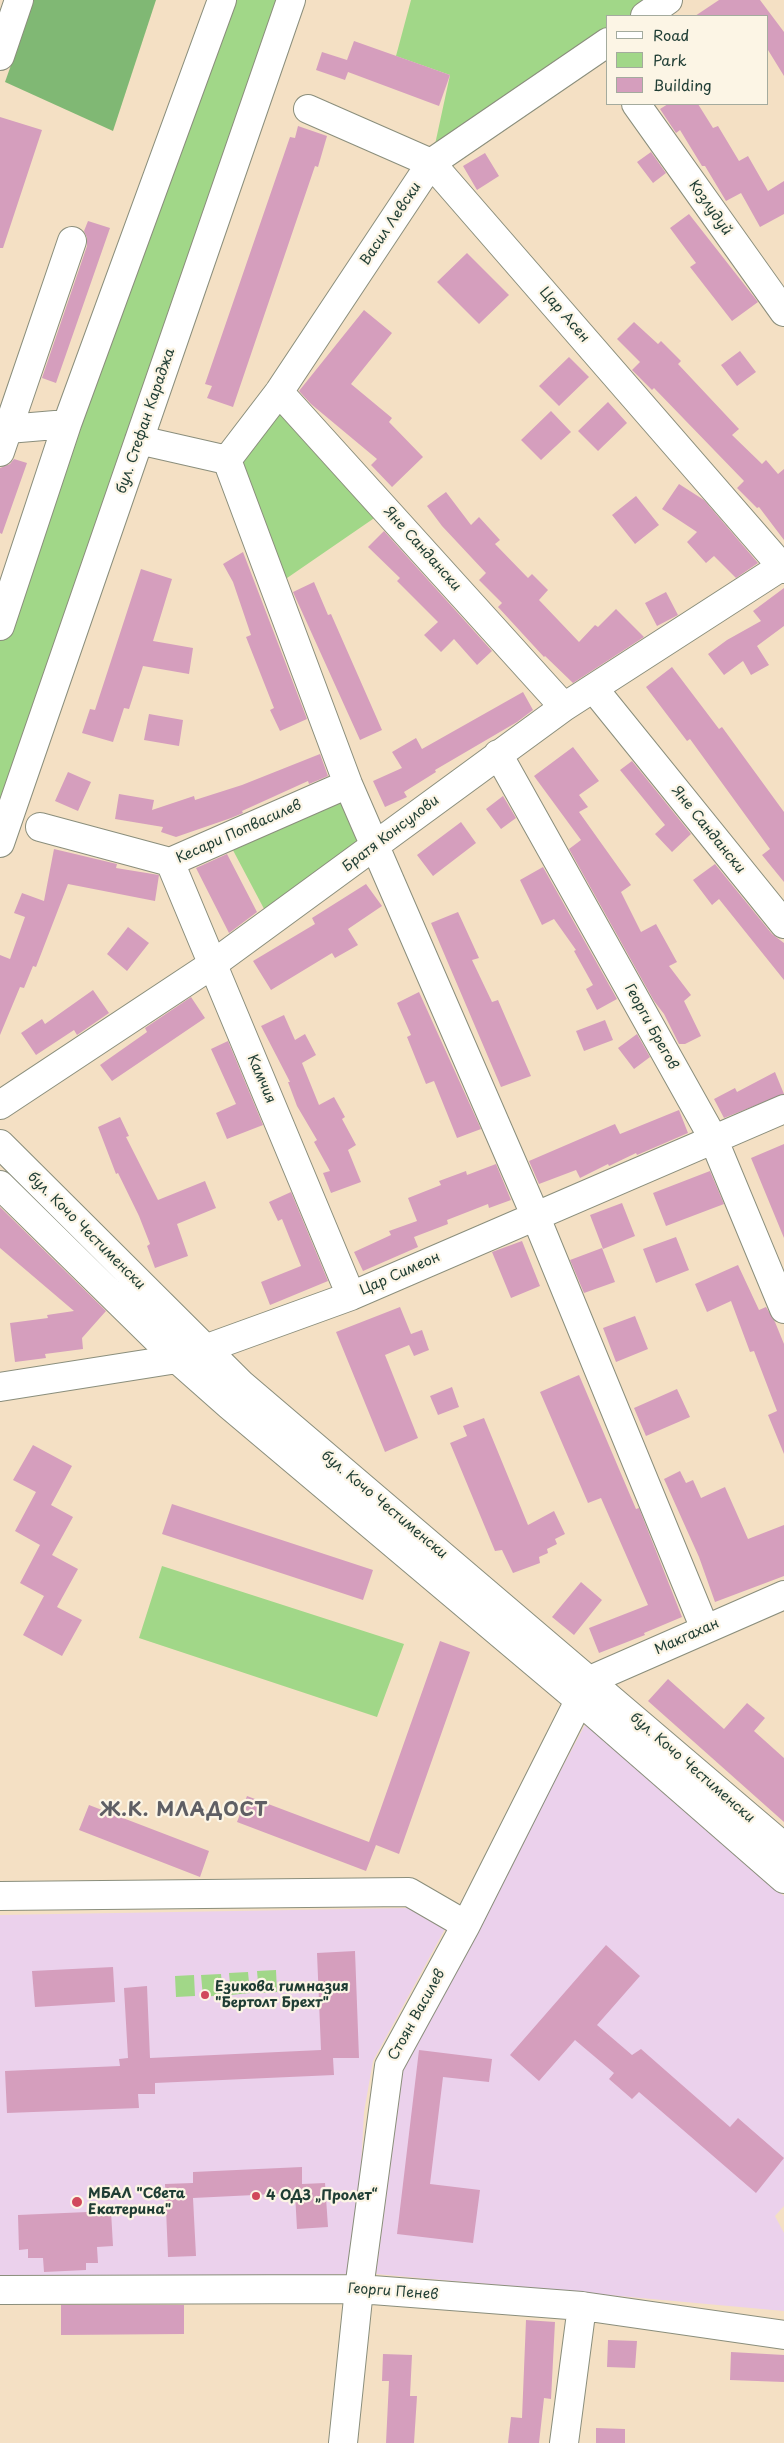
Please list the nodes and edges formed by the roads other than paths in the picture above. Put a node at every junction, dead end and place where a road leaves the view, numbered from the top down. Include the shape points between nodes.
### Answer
1 (19, 0) edge
2 (222, 0) edge
3 (668, 0) edge
4 (290, 1) edge
5 (646, 15) edge
6 (604, 51) edge
7 (0, 56) edge
8 (637, 105) edge
9 (308, 109) dead end
10 (431, 163) junction
11 (72, 241) dead end
12 (784, 312) edge
13 (280, 392) junction
14 (67, 424) junction
15 (4, 440) edge
16 (139, 440) junction
17 (227, 460) junction
18 (783, 567) edge
19 (0, 626) edge
20 (594, 689) junction
21 (564, 707) junction
22 (498, 754) junction
23 (348, 784) junction
24 (40, 826) dead end
25 (0, 843) edge
26 (376, 846) junction
27 (170, 862) junction
28 (784, 924) edge
29 (213, 964) junction
30 (0, 1105) edge
31 (784, 1109) edge
32 (713, 1138) junction
33 (0, 1144) edge
34 (0, 1185) edge
35 (535, 1215) junction
36 (351, 1296) junction
37 (784, 1309) edge
38 (205, 1350) junction
39 (177, 1359) junction
40 (0, 1387) edge
41 (784, 1595) edge
42 (705, 1628) junction
43 (585, 1690) junction
44 (784, 1847) edge
45 (784, 1879) edge
46 (0, 1896) edge
47 (466, 1924) junction
48 (359, 2289) junction
49 (0, 2290) edge
50 (582, 2306) junction
51 (784, 2335) edge
52 (343, 2443) edge
53 (564, 2443) edge

1 - 7 street
2 - 14 street
3 - 5 street
4 - 16 street, бул. Стефан Караджа
6 - 10 street, Васил Левски
8 - 12 street, Козлудуй
9 - 10 street, Цар Асен
10 - 13 street, Васил Левски
10 - 18 street, Цар Асен
11 - 15 street
13 - 17 street, Васил Левски
13 - 21 street, Яне Сандански
14 - 15 street
14 - 19 street
16 - 17 street
16 - 25 street, бул. Стефан Караджа
17 - 23 street
18 - 20 street, Братя Консулови
20 - 21 street, Братя Консулови
20 - 28 street, Яне Сандански
21 - 22 street, Братя Консулови
22 - 26 street, Братя Консулови
22 - 32 street, Георги Брегов
23 - 26 street
23 - 27 street, Кесари Попвасилев
24 - 27 street, Кесари Попвасилев
26 - 29 street, Братя Консулови
26 - 35 street
27 - 29 street, Камчия
29 - 30 street, Братя Консулови
29 - 36 street, Камчия
31 - 32 street, Цар Симеон
32 - 35 street, Цар Симеон
32 - 37 street, Георги Брегов
33 - 38 street, бул. Кочо Честименски
34 - 39 street, бул. Кочо Честименски
35 - 36 street, Цар Симеон
35 - 42 street
36 - 38 street, Цар Симеон
38 - 39 street, Цар Симеон
38 - 43 street, бул. Кочо Честименски
39 - 40 street, Цар Симеон
39 - 43 street, бул. Кочо Честименски via 236,1412
41 - 42 street, Макгахан
42 - 43 street, Макгахан
43 - 44 street, бул. Кочо Честименски
43 - 45 street, бул. Кочо Честименски
43 - 47 street, Стоян Василев
46 - 47 street via 409,1892
47 - 48 street, Стоян Василев via 389,2066
48 - 49 street, Георги Пенев
48 - 50 street, Георги Пенев
48 - 52 street, Стоян Василев
50 - 51 street, Георги Пенев
50 - 53 street

